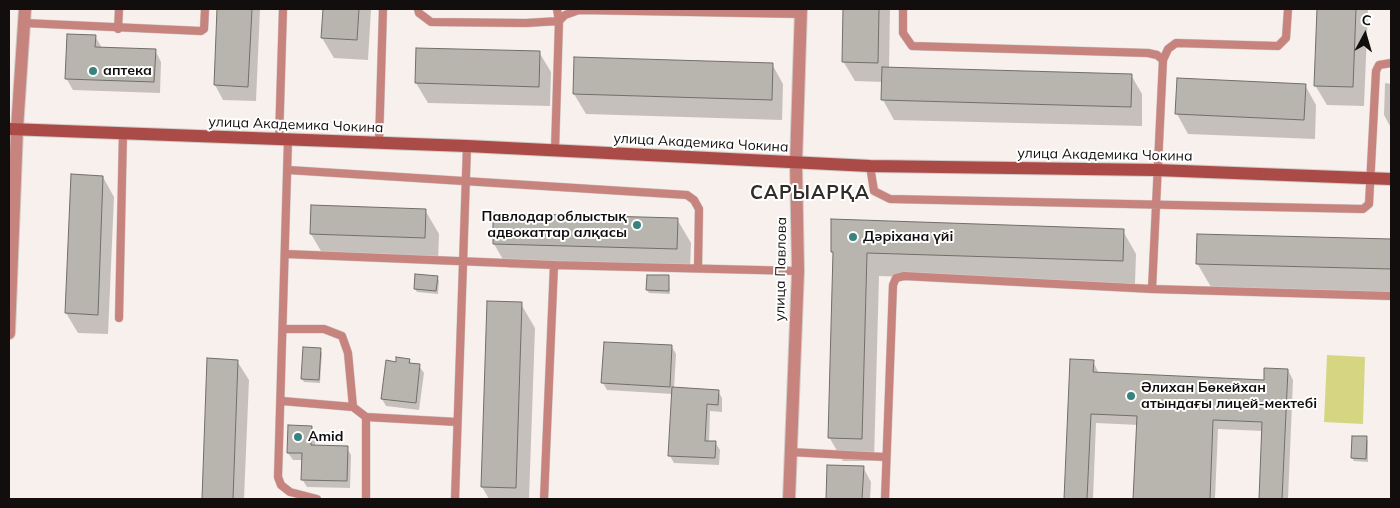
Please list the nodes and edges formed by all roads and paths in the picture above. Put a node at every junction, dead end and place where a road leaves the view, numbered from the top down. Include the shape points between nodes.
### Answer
1 (24, 9) edge
2 (120, 9) edge
3 (205, 9) edge
4 (283, 9) edge
5 (383, 9) edge
6 (418, 9) edge
7 (557, 9) edge
8 (903, 9) edge
9 (1288, 9) edge
10 (801, 11) edge
11 (559, 21) junction
12 (24, 23) junction
13 (118, 29) junction
14 (1163, 60) junction
15 (1391, 63) edge
16 (13, 129) edge
17 (123, 133) junction
18 (284, 139) junction
19 (379, 143) junction
20 (467, 146) junction
21 (555, 150) junction
22 (796, 164) junction
23 (870, 166) junction
24 (288, 170) junction
25 (1156, 170) junction
26 (1370, 177) junction
27 (1391, 178) edge
28 (467, 180) junction
29 (1156, 205) junction
30 (286, 254) junction
31 (463, 262) junction
32 (554, 265) junction
33 (698, 268) junction
34 (798, 272) junction
35 (1152, 289) junction
36 (1391, 296) edge
37 (119, 318) dead end
38 (284, 330) junction
39 (9, 332) edge
40 (282, 401) junction
41 (353, 407) junction
42 (366, 417) junction
43 (457, 422) junction
44 (790, 452) junction
45 (886, 457) junction
46 (316, 499) edge
47 (366, 499) edge
48 (455, 499) edge
49 (544, 499) edge
50 (788, 499) edge
51 (885, 499) edge

1 - 12 street
2 - 13 lane
3 - 13 lane via 204,29 201,31
4 - 18 lane
5 - 19 lane
6 - 11 lane via 431,22
7 - 11 lane
8 - 14 lane via 903,33 912,46 1148,53
9 - 14 lane via 1286,38 1278,46 1176,43 1168,49
10 - 11 lane via 579,10 565,14
10 - 22 street, улица Павлова
11 - 21 lane
12 - 13 lane
12 - 16 street
14 - 25 lane
15 - 26 lane via 1379,65 1376,71
16 - 17 main road, улица Академика Чокина
16 - 39 street
17 - 18 main road, улица Академика Чокина
17 - 37 lane
18 - 19 main road, улица Академика Чокина
18 - 24 lane
19 - 20 main road, улица Академика Чокина
20 - 21 main road, улица Академика Чокина
20 - 28 lane
21 - 22 main road, улица Академика Чокина
22 - 23 main road, улица Академика Чокина
22 - 34 street, улица Павлова
23 - 25 main road, улица Академика Чокина
23 - 29 lane via 874,191 890,199
24 - 28 lane
24 - 30 lane
25 - 26 main road, улица Академика Чокина
25 - 29 lane
26 - 27 main road, улица Академика Чокина
26 - 29 lane via 1369,204 1363,209
28 - 31 lane
28 - 33 lane via 688,195 698,209
29 - 35 lane
30 - 31 lane
30 - 38 lane
31 - 32 lane
31 - 43 lane
32 - 33 lane
32 - 49 lane
33 - 34 lane
34 - 44 street, улица Павлова
35 - 36 lane
35 - 45 lane via 896,278 893,285
38 - 40 lane
38 - 41 lane via 324,329 342,336 348,353
40 - 41 lane
40 - 46 lane via 278,477 281,485 290,492
41 - 42 lane
42 - 43 lane
42 - 47 lane
43 - 48 lane
44 - 45 lane
44 - 50 street, улица Павлова
45 - 51 lane

